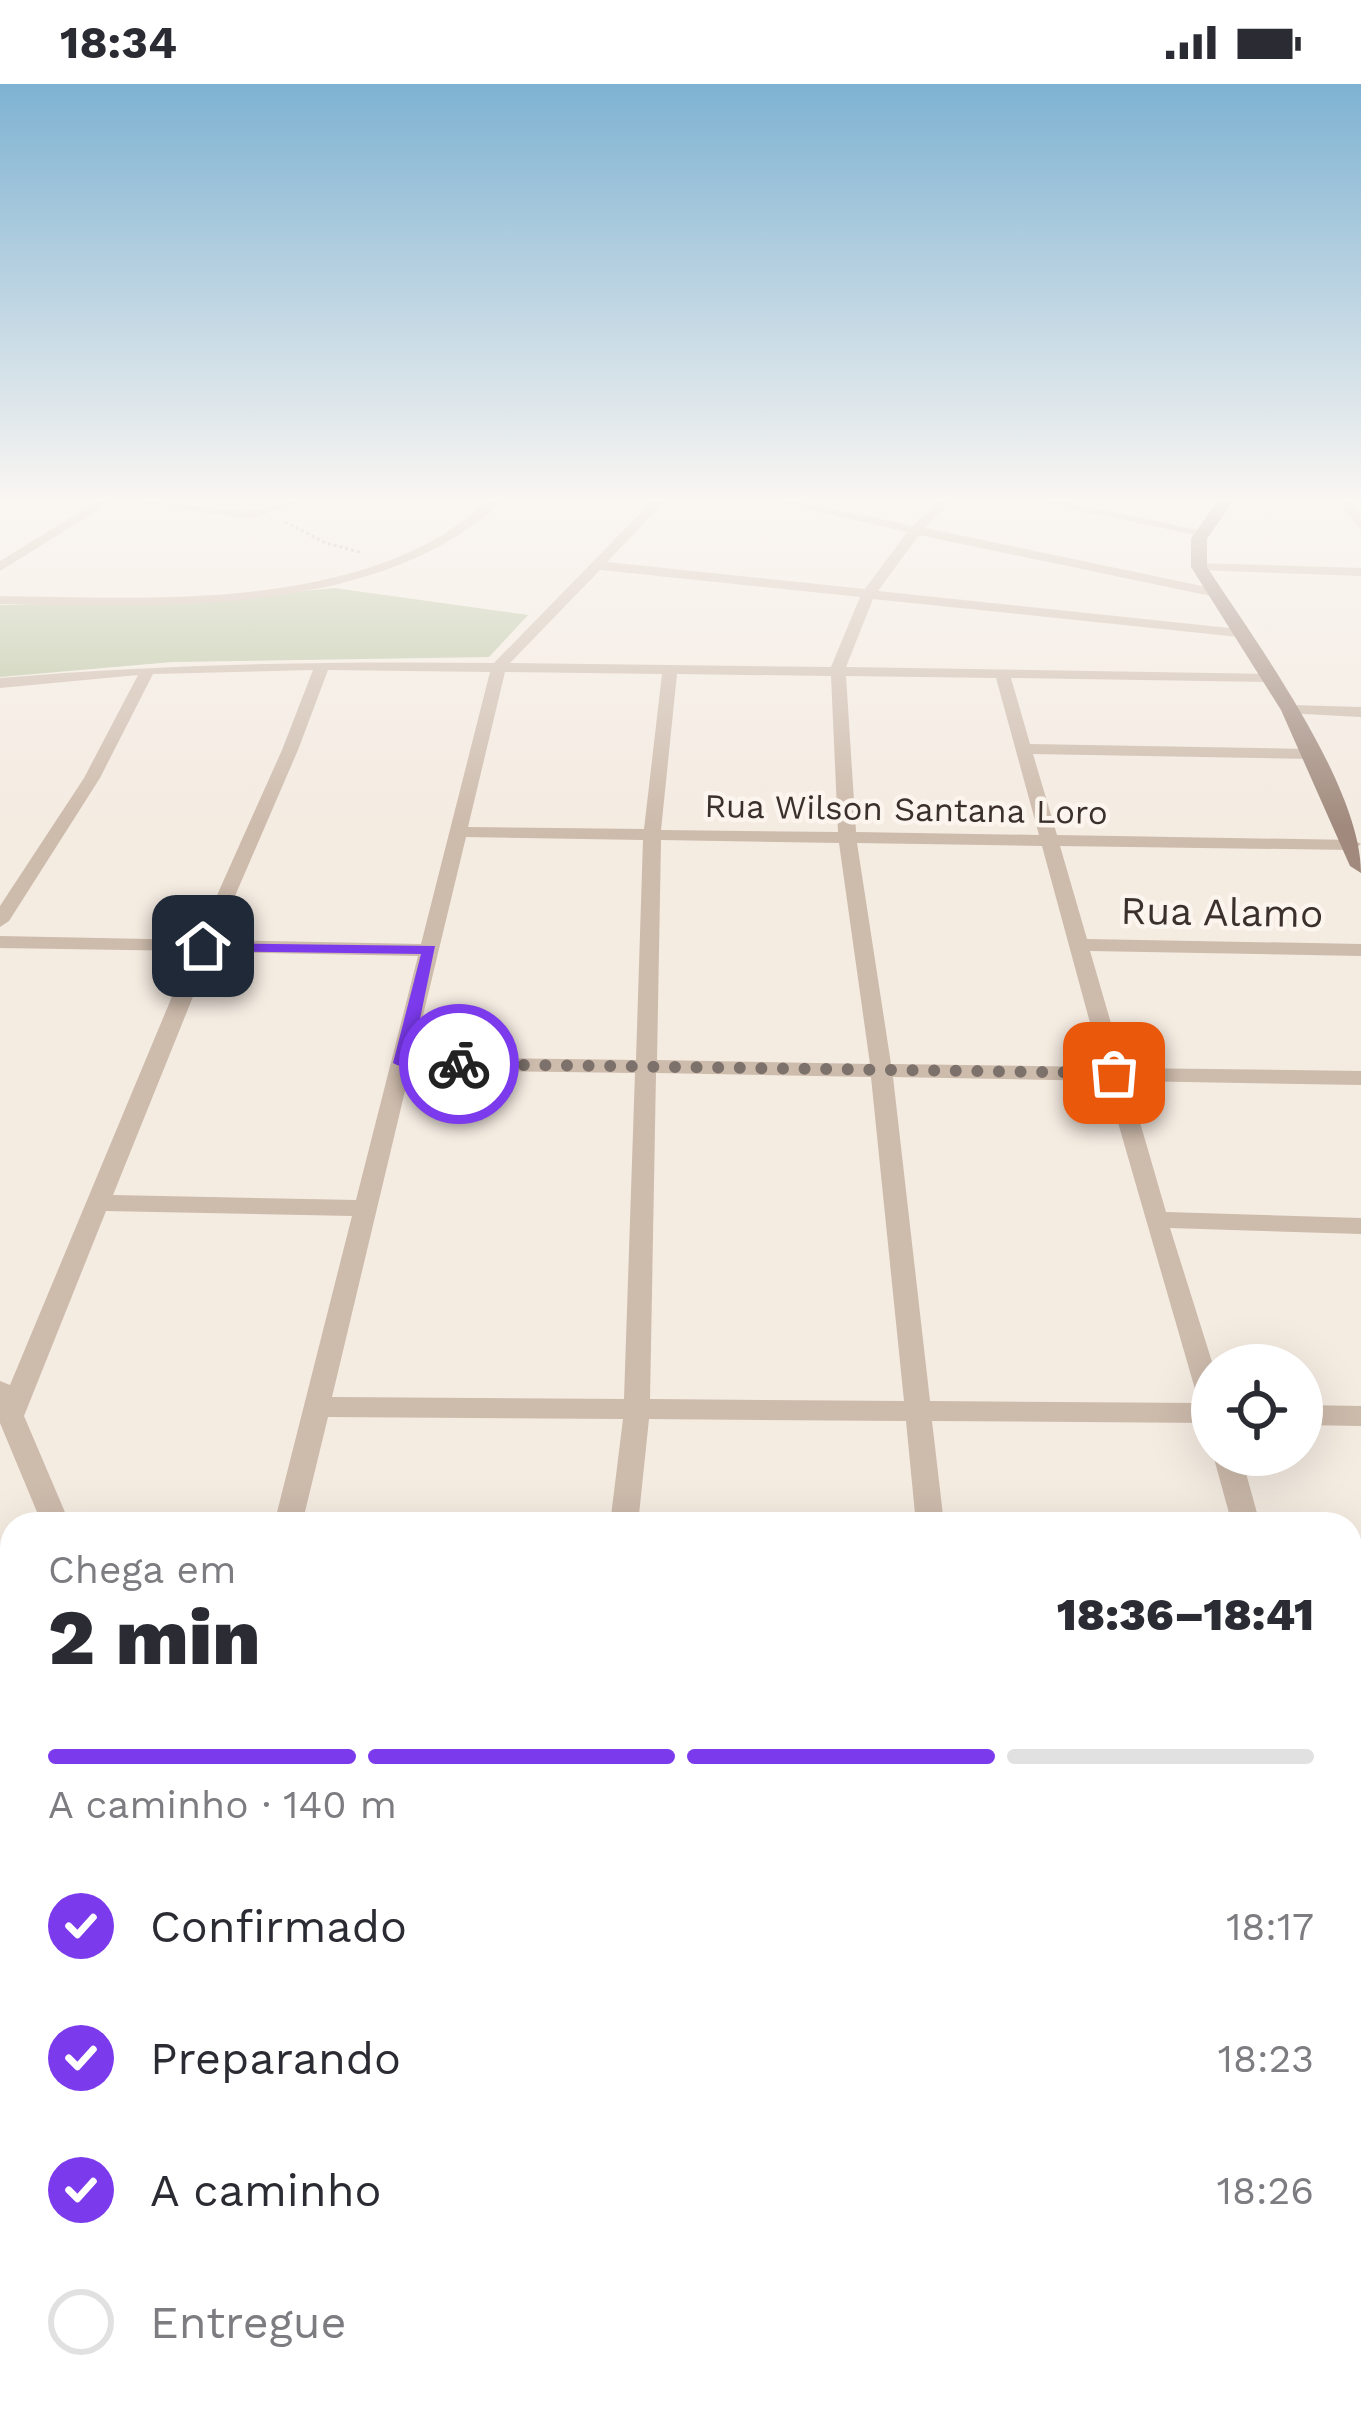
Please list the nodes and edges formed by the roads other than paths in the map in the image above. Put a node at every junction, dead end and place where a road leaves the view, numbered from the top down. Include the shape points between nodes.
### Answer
1 (551, 610) edge
2 (863, 610) edge
3 (1019, 610) edge
4 (1223, 610) edge
5 (1239, 633) junction
6 (322, 664) junction
7 (499, 666) junction
8 (670, 668) junction
9 (148, 670) junction
10 (838, 670) junction
11 (1003, 673) junction
12 (1268, 676) junction
13 (0, 683) edge
14 (1291, 710) junction
15 (1361, 712) edge
16 (1022, 748) junction
17 (1312, 754) junction
18 (459, 832) junction
19 (652, 834) junction
20 (847, 837) junction
21 (1050, 842) junction
22 (1353, 845) junction
23 (1361, 866) edge
24 (0, 921) edge
25 (0, 942) edge
26 (1081, 945) junction
27 (203, 946) junction
28 (430, 950) junction
29 (1361, 950) edge
30 (402, 1063) junction
31 (645, 1066) junction
32 (881, 1069) junction
33 (1114, 1073) junction
34 (1361, 1078) edge
35 (98, 1204) junction
36 (364, 1208) junction
37 (1156, 1220) junction
38 (1361, 1226) edge
39 (1194, 1344) edge
40 (6, 1403) edge
41 (319, 1407) junction
42 (637, 1411) junction
43 (1191, 1412) edge
44 (916, 1413) junction
45 (1323, 1415) edge
46 (1361, 1416) edge
47 (1233, 1476) edge
48 (51, 1512) edge
49 (291, 1512) edge
50 (625, 1512) edge
51 (928, 1512) edge
52 (1243, 1512) edge

1 - 7 street
2 - 10 street
3 - 5 street
4 - 5 main road
5 - 12 main road
6 - 7 street
6 - 9 street
6 - 27 street
7 - 8 street
7 - 18 street
8 - 10 street
8 - 19 street
9 - 13 street
9 - 24 street via 92,778
10 - 11 street
10 - 20 street
11 - 12 street
11 - 16 street
12 - 14 main road
14 - 15 street
14 - 17 main road
16 - 17 street
16 - 21 street
17 - 22 main road
18 - 19 street, Rua Wilson Santana Loro
18 - 28 street
19 - 20 street, Rua Wilson Santana Loro
19 - 31 street
20 - 21 street, Rua Wilson Santana Loro
20 - 32 street
21 - 22 street, Rua Wilson Santana Loro
21 - 26 street
22 - 23 main road
25 - 27 street
26 - 29 street, Rua Alamo
26 - 33 street
27 - 28 street
27 - 35 street
28 - 30 street
30 - 31 street
30 - 36 street
31 - 32 street
31 - 42 street
32 - 33 street
32 - 44 street
33 - 34 street
33 - 37 street
35 - 36 street
35 - 40 street
36 - 41 street
37 - 38 street
37 - 39 street
40 - 48 street
41 - 42 street
41 - 49 street
42 - 44 street
42 - 50 street
43 - 44 street
44 - 51 street
45 - 46 street
47 - 52 street

